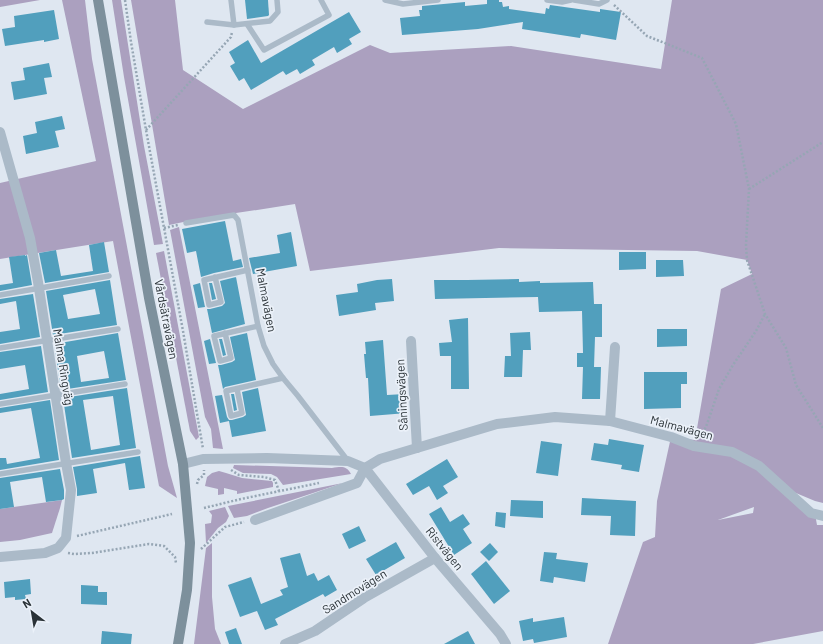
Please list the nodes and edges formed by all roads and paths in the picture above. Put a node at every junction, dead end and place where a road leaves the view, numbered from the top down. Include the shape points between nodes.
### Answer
1 (98, 0) edge
2 (125, 0) edge
3 (231, 0) edge
4 (277, 0) edge
5 (322, 0) edge
6 (385, 0) edge
7 (438, 0) edge
8 (547, 0) edge
9 (571, 0) edge
10 (574, 0) edge
11 (607, 0) edge
12 (424, 1) edge
13 (613, 5) dead end
14 (208, 22) dead end
15 (247, 24) junction
16 (234, 26) junction
17 (146, 130) junction
18 (0, 132) edge
19 (823, 142) edge
20 (748, 189) junction
21 (186, 223) joint
22 (164, 228) junction
23 (248, 270) junction
24 (109, 276) dead end
25 (215, 277) junction
26 (39, 289) junction
27 (0, 295) edge
28 (765, 314) junction
29 (258, 326) junction
30 (118, 329) dead end
31 (226, 334) junction
32 (47, 341) junction
33 (412, 341) dead end
34 (615, 347) dead end
35 (0, 348) edge
36 (283, 378) junction
37 (125, 384) dead end
38 (237, 389) junction
39 (55, 394) junction
40 (0, 404) edge
41 (610, 421) junction
42 (823, 428) edge
43 (694, 446) junction
44 (417, 448) junction
45 (138, 452) dead end
46 (203, 459) junction
47 (348, 461) junction
48 (66, 463) junction
49 (183, 464) junction
50 (226, 468) dead end
51 (365, 468) junction
52 (209, 472) dead end
53 (0, 474) edge
54 (204, 475) junction
55 (322, 483) dead end
56 (196, 487) dead end
57 (279, 491) junction
58 (204, 508) dead end
59 (172, 514) dead end
60 (823, 516) edge
61 (255, 520) joint
62 (66, 538) junction
63 (199, 542) dead end
64 (58, 548) junction
65 (0, 557) edge
66 (435, 558) junction
67 (176, 564) dead end
68 (178, 644) edge
69 (284, 644) edge
70 (506, 644) edge

1 - 49 main road, Vårdsätravägen via 149,298
2 - 17 path
3 - 16 lane
4 - 15 lane via 278,12 270,22
5 - 15 lane via 329,15 264,50
6 - 12 lane via 403,4
7 - 12 lane
8 - 9 lane
10 - 11 lane via 599,4
13 - 20 path via 647,36 702,58 736,124
14 - 16 lane
15 - 16 lane
16 - 17 path via 231,37
17 - 22 path
18 - 26 street, Malma Ringväg via 30,238
19 - 20 path
20 - 28 path via 747,260
21 - 22 path
21 - 23 lane, Malmavägen via 234,215 238,220
22 - 46 path via 200,428
23 - 25 lane
23 - 29 lane, Malmavägen
24 - 26 lane
25 - 25 lane via 204,280 210,305 221,302
26 - 27 lane
26 - 32 street, Malma Ringväg
28 - 42 path via 786,348 796,385
28 - 43 path via 719,389 706,427
29 - 31 lane
29 - 36 lane, Malmavägen via 264,346
30 - 32 lane
31 - 31 lane via 214,336 220,361 231,358
32 - 35 lane
32 - 39 street, Malma Ringväg
33 - 44 street, Såningsvägen
34 - 41 street
36 - 38 lane
36 - 47 lane, Malmavägen
37 - 39 lane
38 - 38 lane via 226,391 231,416 242,413
39 - 40 lane
39 - 48 street, Malma Ringväg
41 - 43 street, Malmavägen via 671,437
41 - 44 street, Malmavägen via 555,417 497,424
43 - 60 street, Malmavägen via 732,452 759,466 811,513
44 - 51 street, Malmavägen via 380,459
45 - 48 lane
46 - 47 street
46 - 49 street
46 - 54 path
47 - 51 street
48 - 53 lane
48 - 62 street, Malma Ringväg via 71,490
49 - 68 main road, Vårdsätravägen via 190,544 187,590
50 - 57 path via 239,475 275,480
51 - 61 street, Malmavägen via 357,483
51 - 66 street, Ristvägen
52 - 54 path
54 - 56 path via 198,480
55 - 57 path
57 - 58 path
59 - 62 path
61 - 63 path via 225,527 200,550
62 - 64 street
64 - 65 street via 45,553
64 - 67 path via 63,553 92,554 149,544 164,546 175,557
66 - 69 street, Sandmovägen via 364,598 315,631
66 - 70 street, Ristvägen

